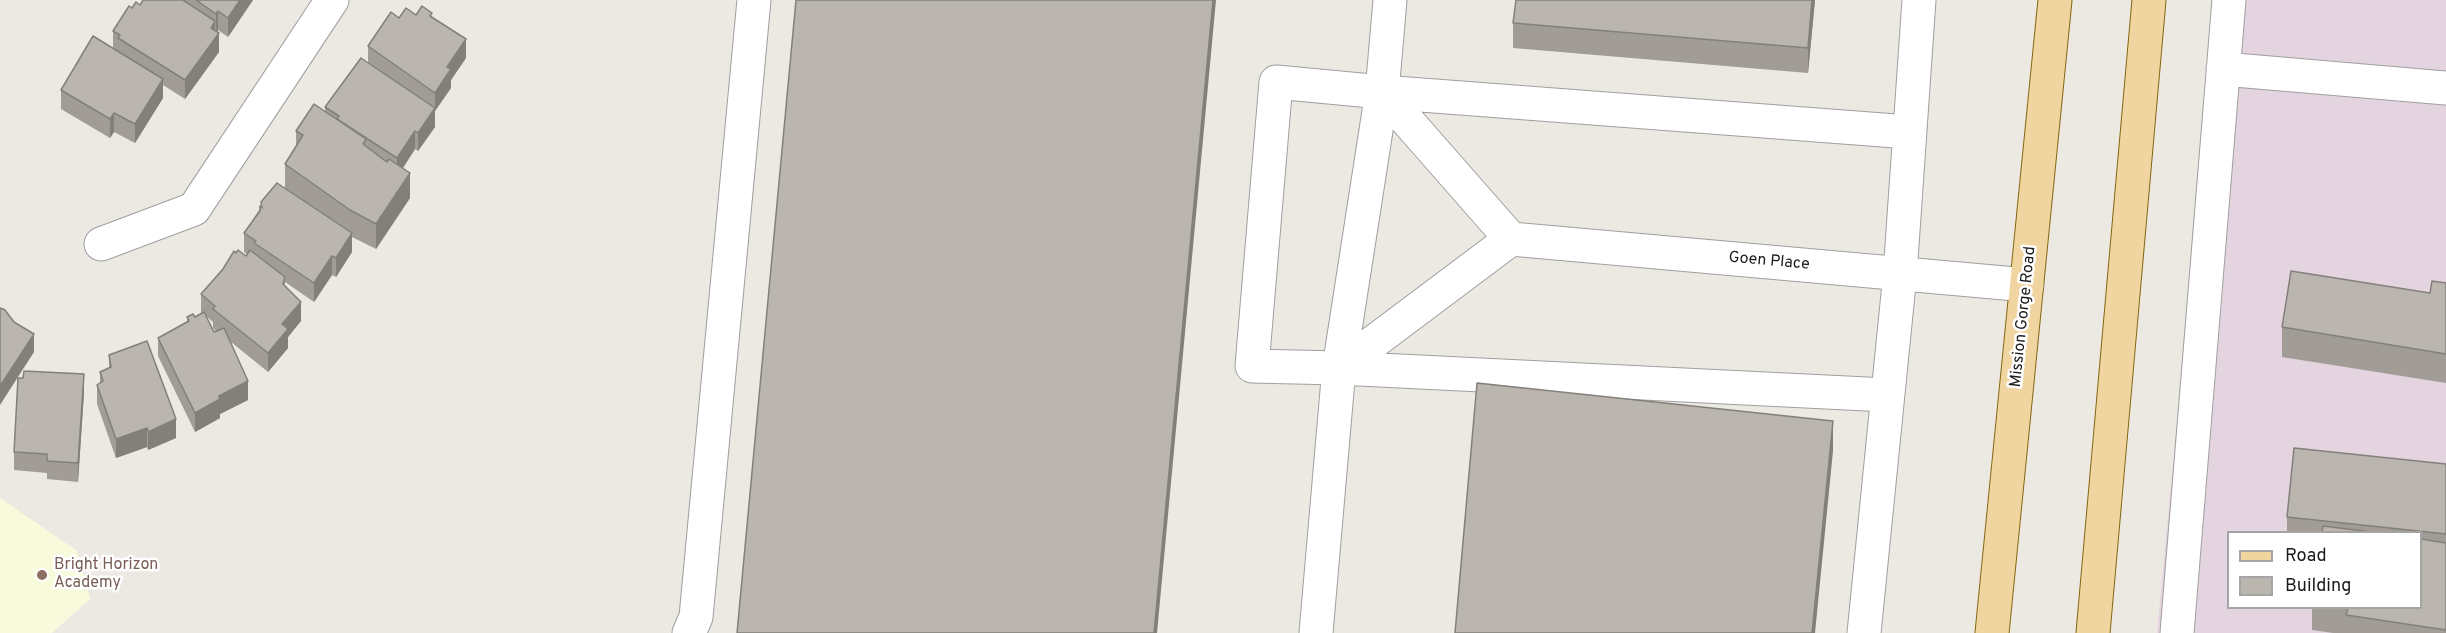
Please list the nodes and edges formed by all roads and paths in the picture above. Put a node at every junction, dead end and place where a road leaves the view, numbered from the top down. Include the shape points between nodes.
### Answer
1 (332, 0) edge
2 (754, 0) edge
3 (1390, 0) edge
4 (1919, 0) edge
5 (2055, 0) edge
6 (2149, 0) edge
7 (2229, 0) edge
8 (2223, 69) junction
9 (2446, 88) edge
10 (1382, 92) junction
11 (1909, 132) junction
12 (1510, 239) junction
13 (101, 244) dead end
14 (1900, 274) junction
15 (2027, 285) junction
16 (1339, 368) junction
17 (1887, 395) junction
18 (689, 633) edge
19 (1316, 633) edge
20 (1864, 633) edge
21 (1992, 633) edge
22 (2093, 633) edge
23 (2177, 633) edge

1 - 13 street via 194,209
2 - 18 street via 696,617
3 - 10 street
4 - 11 street
5 - 15 main road, Mission Gorge Road
6 - 22 main road
7 - 8 street
8 - 9 street
8 - 23 street
10 - 11 street
10 - 12 street
10 - 16 street
10 - 16 street via 1276,81 1252,366
11 - 14 street
12 - 14 street, Goen Place
12 - 16 street
14 - 15 street, Goen Place
14 - 17 street
15 - 21 main road, Mission Gorge Road
16 - 17 street
16 - 19 street
17 - 20 street

